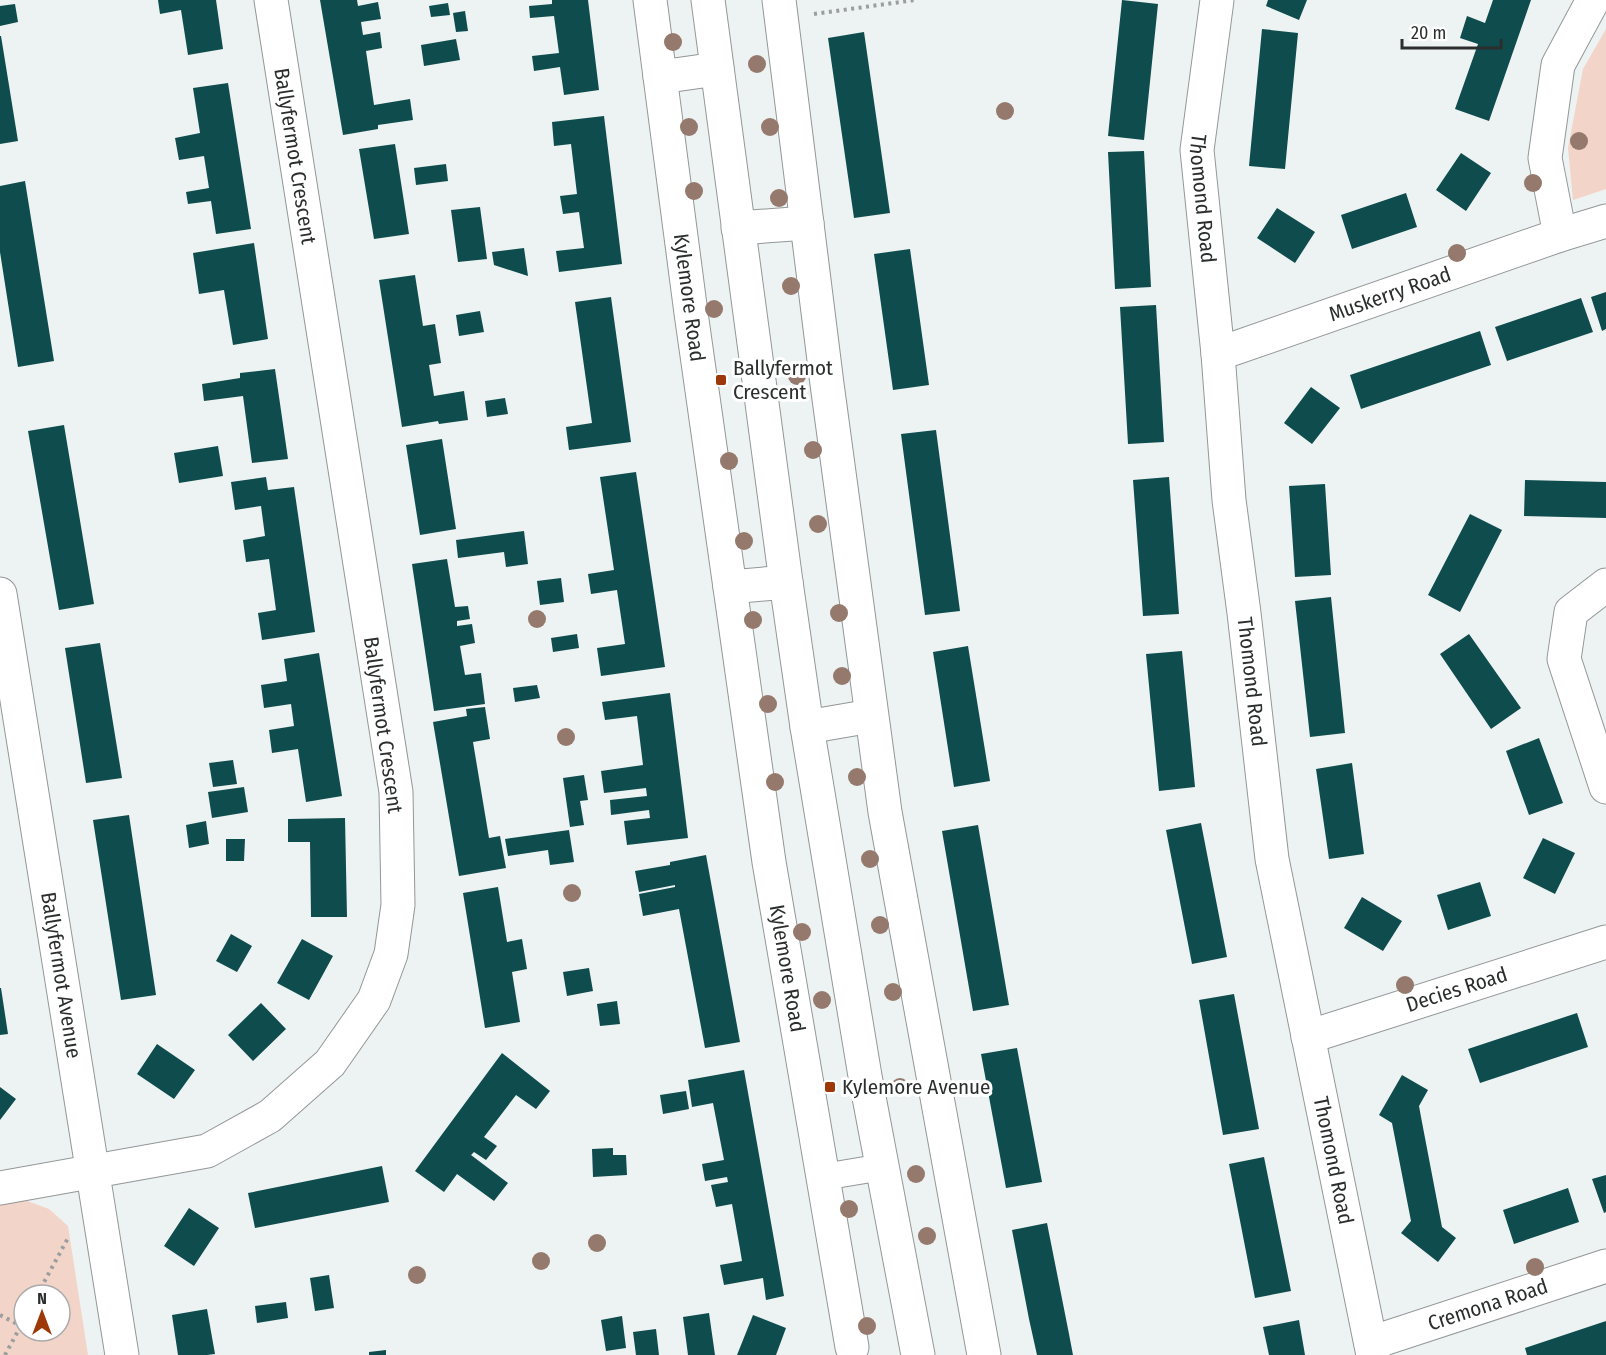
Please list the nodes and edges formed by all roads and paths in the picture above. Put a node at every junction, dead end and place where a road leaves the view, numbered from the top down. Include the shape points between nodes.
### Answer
1 (271, 0) edge
2 (650, 0) edge
3 (708, 0) edge
4 (779, 0) edge
5 (1217, 0) edge
6 (1593, 0) edge
7 (717, 69) junction
8 (660, 77) junction
9 (1606, 221) edge
10 (807, 223) junction
11 (738, 228) junction
12 (1560, 235) junction
13 (1218, 354) junction
14 (786, 582) junction
15 (1606, 585) edge
16 (729, 588) junction
17 (0, 594) edge
18 (871, 716) junction
19 (807, 727) junction
20 (1606, 787) edge
21 (1606, 942) edge
22 (1308, 1037) junction
23 (883, 1167) junction
24 (92, 1171) junction
25 (824, 1177) junction
26 (0, 1188) edge
27 (69, 1237) dead end
28 (1606, 1266) edge
29 (44, 1283) edge
30 (852, 1347) dead end
31 (1372, 1349) edge
32 (122, 1355) edge
33 (918, 1355) edge
34 (984, 1355) edge

1 - 24 street, Ballyfermot Crescent via 396,792 398,905 393,944 374,1000 330,1063 270,1116 207,1150
2 - 8 street, Kylemore Road
3 - 7 street
4 - 10 street
5 - 13 street, Thomond Road via 1197,150
6 - 12 street via 1558,64 1545,158
7 - 8 street
7 - 11 street
8 - 16 street, Kylemore Road
9 - 12 street, Muskerry Road
10 - 11 street
10 - 18 street
11 - 14 street
12 - 13 street, Muskerry Road
13 - 22 street, Thomond Road via 1229,500 1272,859
14 - 16 street
14 - 19 street
15 - 20 street via 1571,612 1564,659
16 - 25 street, Kylemore Road via 769,862
17 - 24 street, Ballyfermot Avenue
18 - 19 street
18 - 34 street
19 - 23 street
21 - 22 street, Decies Road
22 - 31 street, Thomond Road
23 - 25 street
23 - 33 street
24 - 26 street, Ballyfermot Crescent
24 - 32 street, Ballyfermot Avenue
25 - 30 street, Kylemore Road
27 - 29 path
28 - 31 street, Cremona Road

